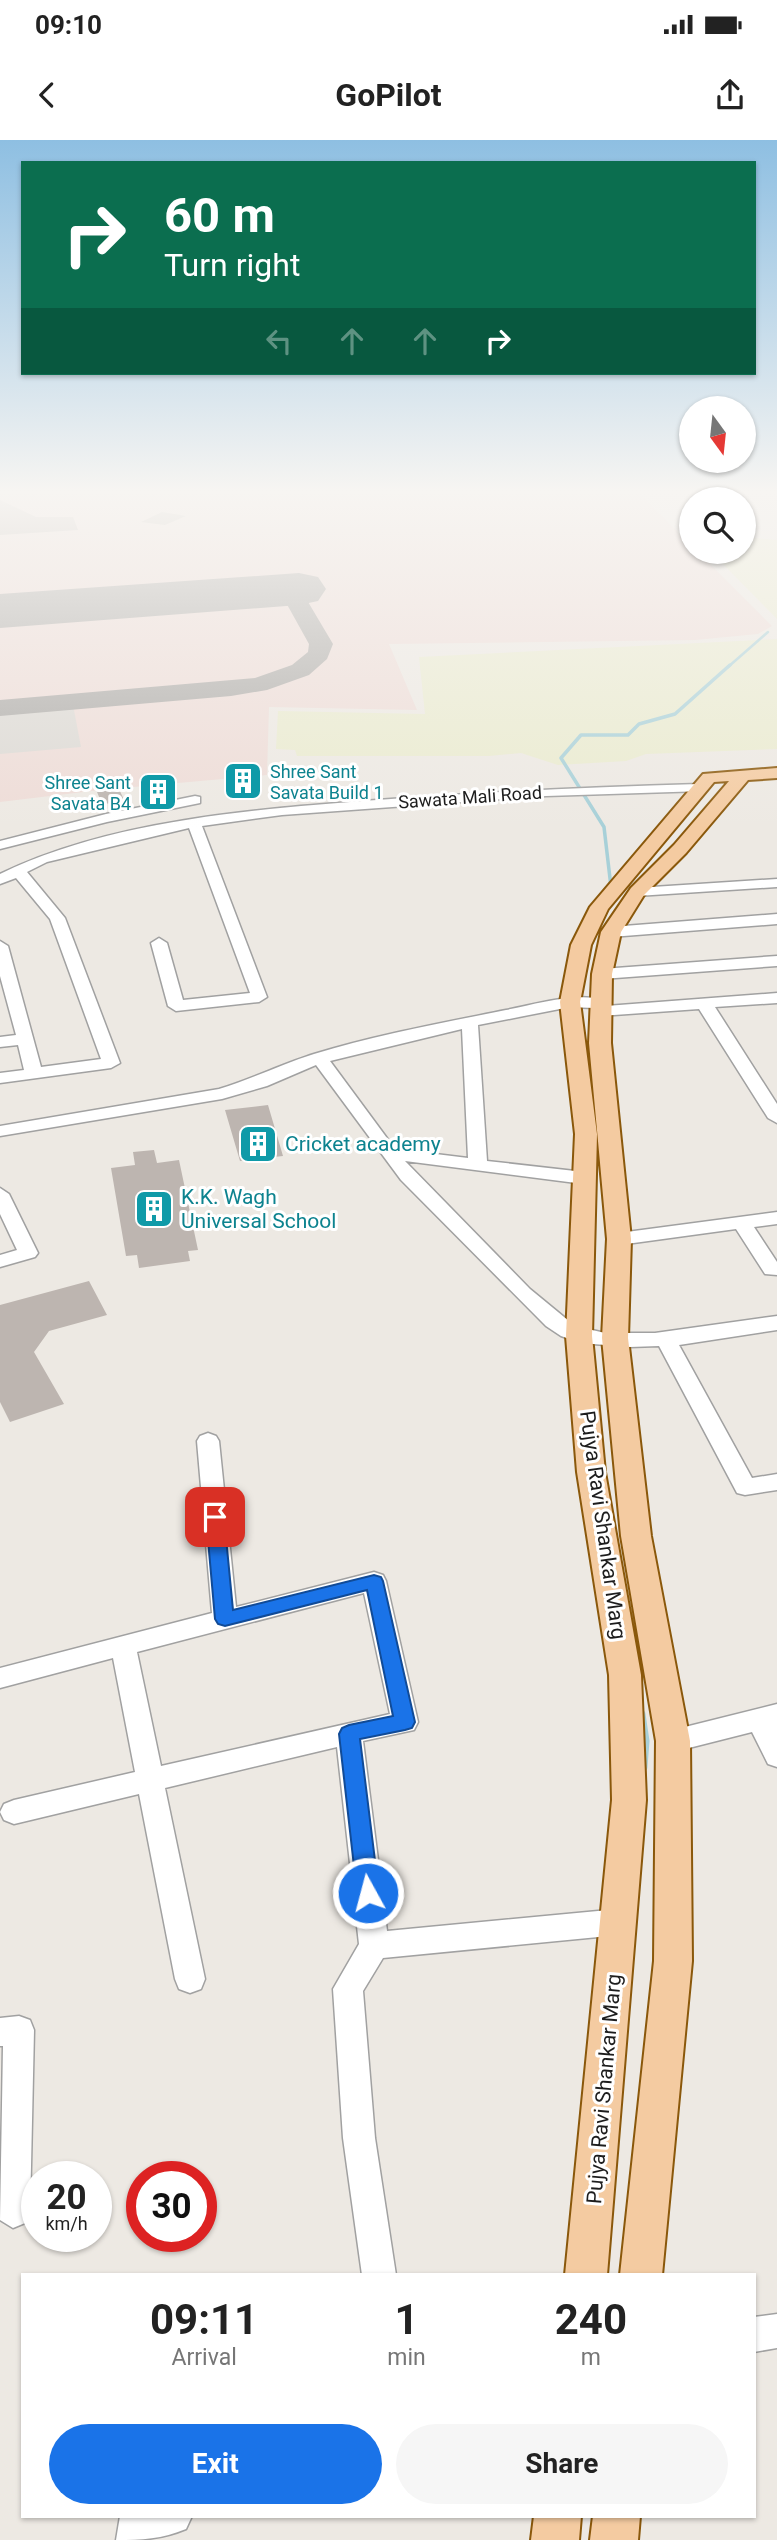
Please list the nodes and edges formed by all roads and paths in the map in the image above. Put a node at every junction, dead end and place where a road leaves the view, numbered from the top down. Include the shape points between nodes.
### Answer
1 (777, 773) edge
2 (720, 782) junction
3 (777, 784) edge
4 (195, 800) dead end
5 (194, 823) junction
6 (0, 845) edge
7 (18, 871) junction
8 (0, 880) edge
9 (777, 883) edge
10 (637, 892) junction
11 (777, 919) edge
12 (611, 932) junction
13 (159, 943) dead end
14 (0, 946) edge
15 (777, 961) edge
16 (601, 996) junction
17 (777, 998) edge
18 (569, 1002) junction
19 (705, 1005) junction
20 (8, 1007) edge
21 (470, 1022) junction
22 (25, 1039) junction
23 (0, 1042) edge
24 (319, 1058) junction
25 (34, 1073) junction
26 (0, 1078) edge
27 (777, 1118) edge
28 (0, 1131) edge
29 (388, 1154) junction
30 (478, 1164) junction
31 (584, 1178) junction
32 (0, 1194) edge
33 (777, 1218) edge
34 (742, 1223) junction
35 (620, 1239) junction
36 (0, 1261) edge
37 (772, 1270) dead end
38 (777, 1323) edge
39 (579, 1336) junction
40 (615, 1338) junction
41 (666, 1340) junction
42 (208, 1441) dead end
43 (774, 1488) edge
44 (225, 1619) junction
45 (123, 1644) junction
46 (0, 1678) edge
47 (768, 1718) edge
48 (349, 1734) junction
49 (673, 1741) junction
50 (777, 1756) edge
51 (149, 1779) junction
52 (14, 1812) dead end
53 (619, 1922) junction
54 (374, 1946) junction
55 (191, 1979) dead end
56 (0, 2032) edge
57 (13, 2211) dead end
58 (379, 2273) edge
59 (586, 2273) edge
60 (640, 2273) edge
61 (777, 2331) edge
62 (756, 2335) edge
63 (161, 2518) edge
64 (558, 2518) edge
65 (617, 2518) edge
66 (135, 2540) edge
67 (555, 2540) edge
68 (614, 2540) edge

1 - 2 main road
2 - 3 main road
2 - 5 street, Sawata Mali Road via 282,811
2 - 10 main road via 680,849
2 - 18 main road, Pujya Ravi Shankar Marg via 599,907 581,945
4 - 6 street
5 - 7 street, Sawata Mali Road via 42,859
5 - 13 street via 259,997 176,1006
7 - 8 street, Sawata Mali Road
7 - 25 street via 57,918 111,1063
9 - 10 street
10 - 12 main road
11 - 12 street
12 - 16 main road
14 - 20 street
15 - 16 street
16 - 18 street
16 - 19 street
16 - 35 main road via 600,1043
17 - 19 street
18 - 21 street
18 - 31 main road, Pujya Ravi Shankar Marg via 585,1121
19 - 27 street
20 - 22 street
21 - 24 street
21 - 30 street
22 - 23 street
22 - 25 street
24 - 28 street via 222,1094
24 - 29 street
25 - 26 street
29 - 30 street
29 - 39 street via 513,1284
30 - 31 street
31 - 39 main road, Pujya Ravi Shankar Marg
32 - 36 street via 28,1253
33 - 34 street
34 - 35 street
34 - 37 street
35 - 40 main road
38 - 41 street
39 - 40 street
39 - 53 main road, Pujya Ravi Shankar Marg via 591,1472 625,1675 629,1800
40 - 41 street
40 - 49 main road via 636,1535
41 - 43 street via 745,1487
42 - 44 street
44 - 45 street
44 - 48 street via 374,1581 405,1722
45 - 46 street
45 - 51 street
47 - 49 street
47 - 50 street
48 - 51 street
48 - 54 street
49 - 60 main road via 673,1961
51 - 52 street
51 - 55 street
53 - 54 street
53 - 59 main road, Pujya Ravi Shankar Marg
54 - 58 street via 348,1989 359,2138
56 - 57 street via 19,2029
61 - 62 street
63 - 66 street via 137,2522
64 - 67 main road
65 - 68 main road

